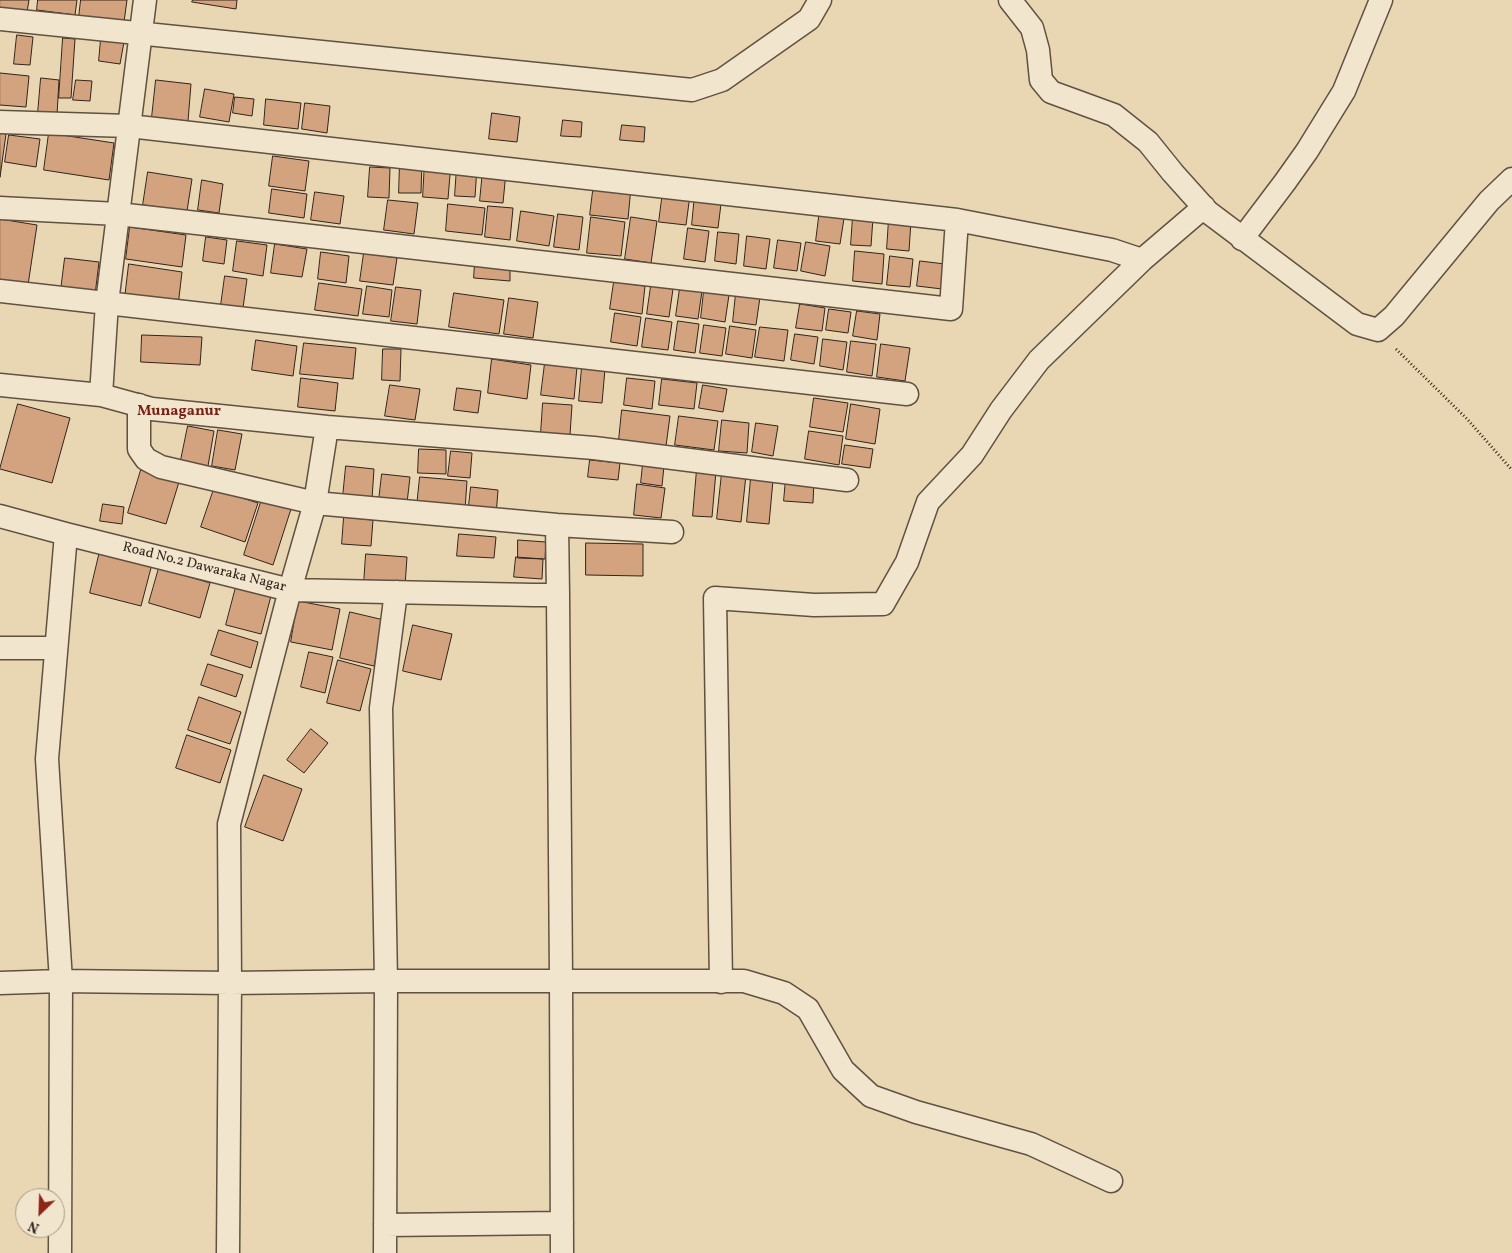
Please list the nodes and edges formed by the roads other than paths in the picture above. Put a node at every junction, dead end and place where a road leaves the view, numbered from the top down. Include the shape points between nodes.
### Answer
1 (145, 0) edge
2 (820, 0) edge
3 (1010, 0) edge
4 (1382, 0) edge
5 (0, 19) edge
6 (141, 33) junction
7 (0, 122) edge
8 (129, 126) junction
9 (1512, 179) edge
10 (1204, 207) junction
11 (0, 208) edge
12 (118, 214) junction
13 (957, 220) junction
14 (1242, 238) junction
15 (1142, 260) junction
16 (0, 290) edge
17 (107, 303) junction
18 (0, 385) edge
19 (906, 394) dead end
20 (101, 395) junction
21 (139, 405) junction
22 (327, 427) junction
23 (847, 480) dead end
24 (315, 503) junction
25 (0, 516) edge
26 (558, 525) junction
27 (672, 532) dead end
28 (66, 534) junction
29 (290, 590) junction
30 (396, 592) junction
31 (558, 595) junction
32 (0, 648) edge
33 (56, 648) junction
34 (561, 980) junction
35 (62, 981) junction
36 (386, 981) junction
37 (721, 982) junction
38 (0, 983) edge
39 (230, 983) junction
40 (1111, 1181) dead end
41 (562, 1223) junction
42 (385, 1225) junction
43 (60, 1253) edge
44 (228, 1253) edge
45 (385, 1253) edge
46 (562, 1253) edge

1 - 6 street
2 - 6 street via 809,19 722,80 692,90
3 - 10 street via 1032,28 1038,50 1040,80 1051,92 1114,115 1148,142
4 - 14 street via 1344,91 1301,159
5 - 6 street
6 - 8 street
7 - 8 street
8 - 12 street
8 - 13 street
9 - 14 street via 1394,316 1378,330 1356,324
10 - 14 street
10 - 15 street
11 - 12 street
12 - 13 street via 951,309
12 - 17 street
13 - 15 street via 1112,250
15 - 37 street via 1039,360 972,455 928,502 907,562 883,604 814,605 715,598
16 - 17 street
17 - 19 street
17 - 20 street
18 - 20 street
20 - 21 street
21 - 22 street
21 - 24 street via 140,448 146,459 161,467
22 - 23 street via 594,448
22 - 24 street
24 - 26 street
24 - 29 street
25 - 28 street, Road No.2 Dawaraka Nagar
26 - 27 street
26 - 31 street
28 - 29 street, Road No.2 Dawaraka Nagar
28 - 33 street
29 - 30 street, Road No.2 Dawaraka Nagar
29 - 39 street via 229,824
30 - 31 street, Road No.2 Dawaraka Nagar
30 - 36 street via 381,708
31 - 34 street
32 - 33 street
33 - 35 street via 48,759
34 - 36 street
34 - 37 street
34 - 41 street
35 - 38 street
35 - 39 street
35 - 43 street
36 - 39 street
36 - 42 street
37 - 40 street via 744,981 784,993 808,1009 843,1070 871,1096 1031,1144
39 - 44 street
41 - 42 street
41 - 46 street
42 - 45 street

